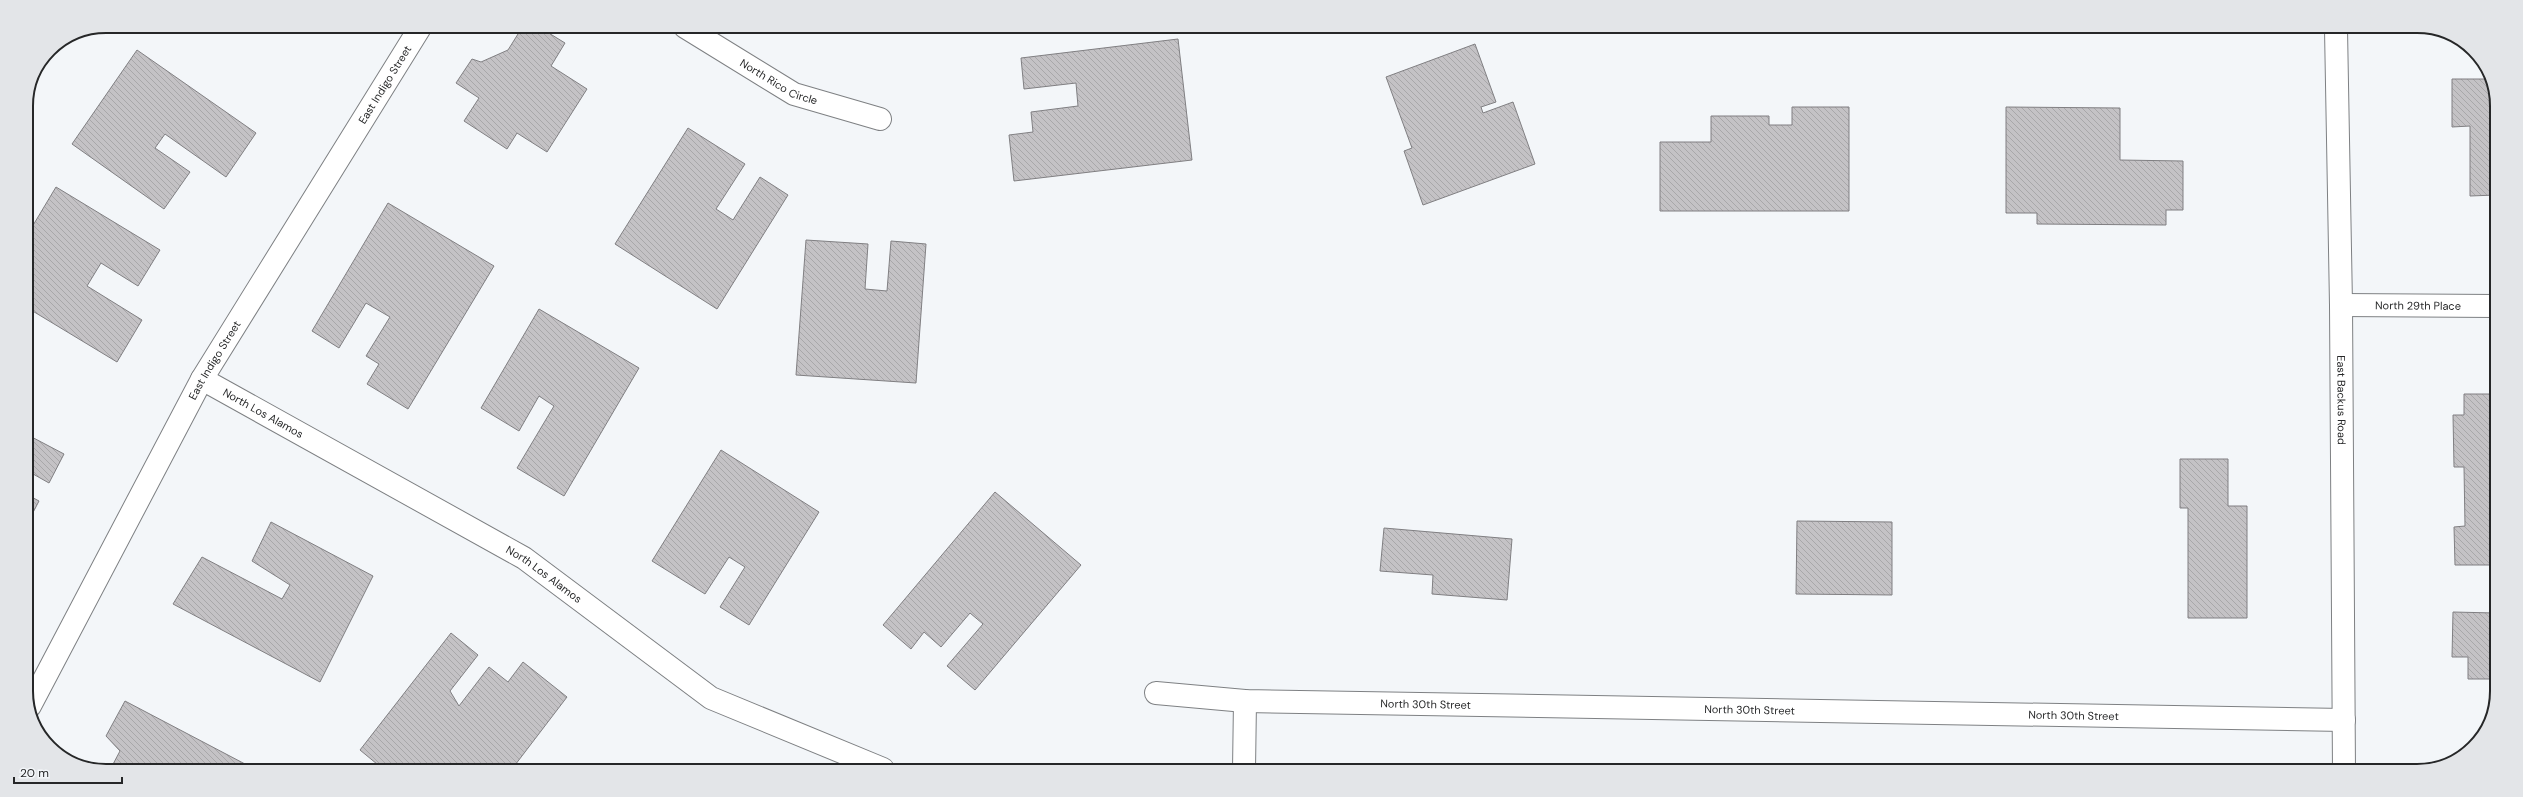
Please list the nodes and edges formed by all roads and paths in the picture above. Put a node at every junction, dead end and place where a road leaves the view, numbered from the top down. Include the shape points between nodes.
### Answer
1 (417, 33) edge
2 (695, 33) edge
3 (2336, 33) edge
4 (880, 119) dead end
5 (2341, 305) junction
6 (2490, 306) edge
7 (202, 379) junction
8 (1156, 693) dead end
9 (33, 700) edge
10 (1245, 701) junction
11 (2344, 720) junction
12 (871, 764) edge
13 (1244, 764) edge
14 (2344, 764) edge

1 - 7 street, East Indigo Street
2 - 4 street, North Rico Circle via 794,94
3 - 5 street, East Backus Road
5 - 6 street, North 29th Place
5 - 11 street, East Backus Road
7 - 9 street, East Indigo Street
7 - 12 street, North Los Alamos via 524,558 711,698
8 - 10 street, North 30th Street
10 - 11 street, North 30th Street
10 - 13 street
11 - 14 street, East Backus Road

